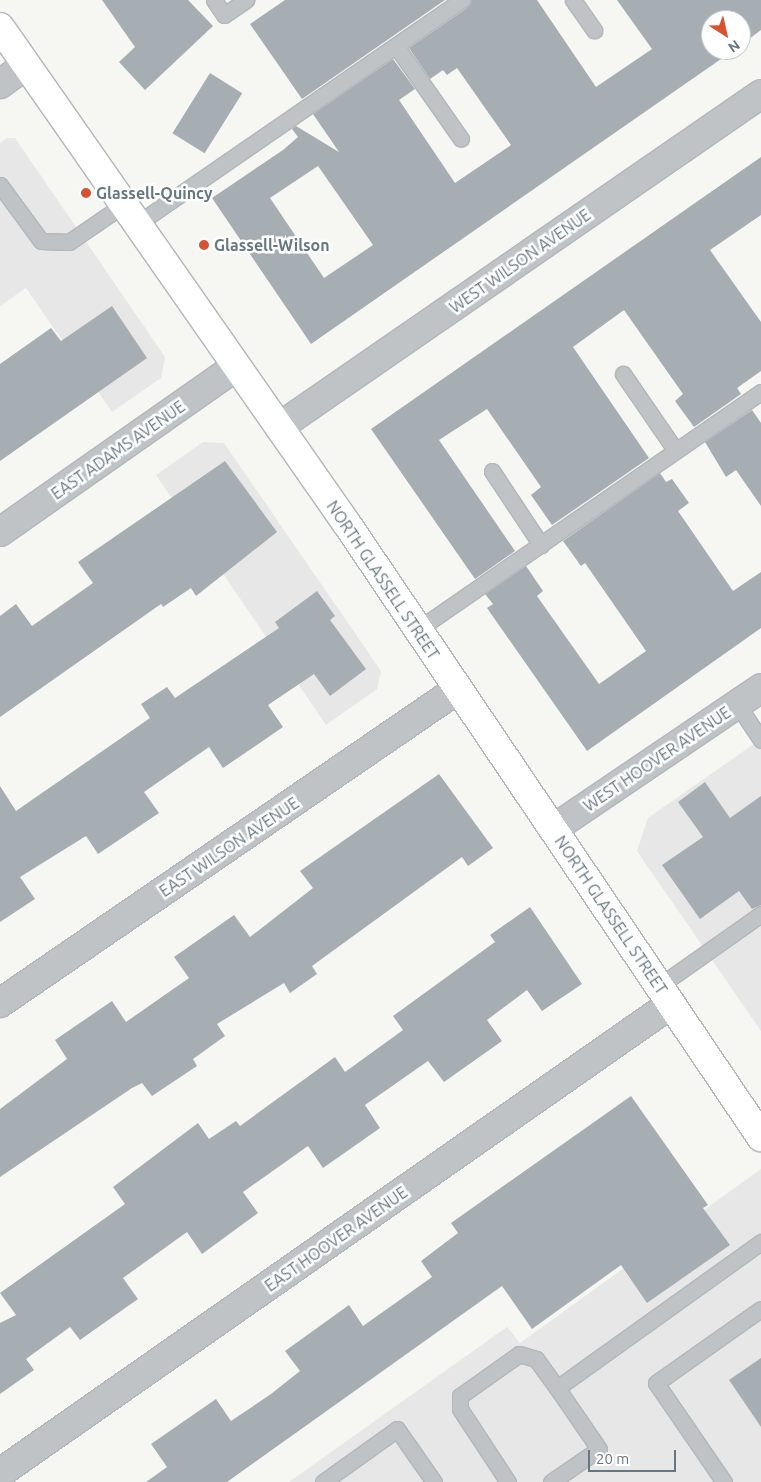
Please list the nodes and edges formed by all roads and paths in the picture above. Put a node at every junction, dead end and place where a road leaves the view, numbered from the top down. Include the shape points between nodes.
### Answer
1 (214, 0) edge
2 (246, 0) edge
3 (462, 0) edge
4 (572, 0) edge
5 (0, 26) edge
6 (594, 30) dead end
7 (396, 46) junction
8 (26, 65) junction
9 (0, 84) edge
10 (761, 94) edge
11 (461, 139) dead end
12 (0, 185) edge
13 (130, 214) junction
14 (236, 367) junction
15 (623, 374) dead end
16 (761, 392) edge
17 (279, 427) junction
18 (676, 450) junction
19 (492, 471) dead end
20 (0, 532) edge
21 (541, 545) junction
22 (417, 630) junction
23 (761, 688) edge
24 (458, 689) junction
25 (737, 704) junction
26 (761, 740) edge
27 (553, 829) junction
28 (761, 914) edge
29 (665, 995) junction
30 (0, 1003) edge
31 (761, 1136) edge
32 (761, 1242) edge
33 (761, 1309) edge
34 (557, 1388) junction
35 (0, 1473) edge
36 (323, 1482) edge
37 (434, 1482) edge
38 (508, 1482) edge
39 (551, 1482) edge
40 (724, 1482) edge

1 - 2 lane via 224,15
3 - 7 lane
4 - 6 lane
5 - 8 main road, NORTH GLASSELL STREET
7 - 11 lane
7 - 13 lane
8 - 9 street
8 - 13 main road, NORTH GLASSELL STREET
10 - 17 street, WEST WILSON AVENUE
12 - 13 lane via 41,241 69,242
13 - 14 main road, NORTH GLASSELL STREET
14 - 17 main road, NORTH GLASSELL STREET
14 - 20 street, EAST ADAMS AVENUE
15 - 18 lane
16 - 18 lane
17 - 22 main road, NORTH GLASSELL STREET
18 - 21 lane
19 - 21 lane
21 - 22 lane
22 - 24 main road, NORTH GLASSELL STREET
23 - 25 street, WEST HOOVER AVENUE
24 - 27 main road, NORTH GLASSELL STREET
24 - 30 street, EAST WILSON AVENUE
25 - 26 lane
25 - 27 street, WEST HOOVER AVENUE
27 - 29 main road, NORTH GLASSELL STREET
28 - 29 lane
29 - 31 main road, NORTH GLASSELL STREET
29 - 35 street, EAST HOOVER AVENUE
32 - 34 lane
33 - 40 lane via 656,1383
34 - 38 lane via 536,1359 519,1354 460,1396 460,1409
34 - 39 lane via 599,1449
36 - 37 lane via 397,1429

